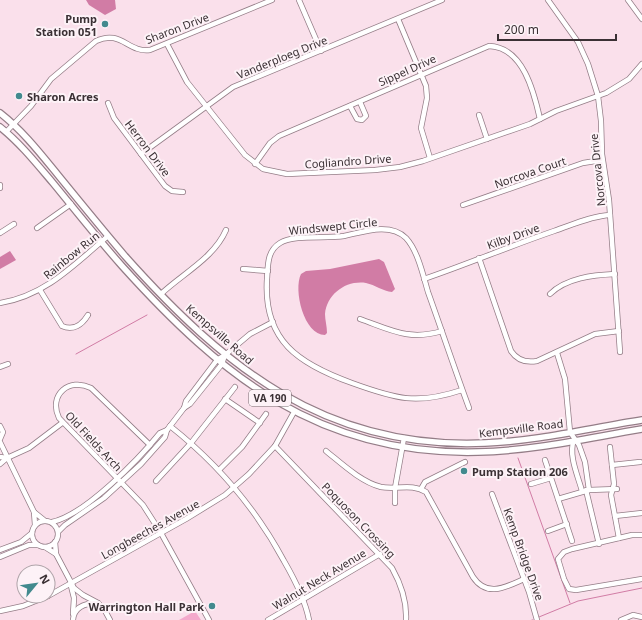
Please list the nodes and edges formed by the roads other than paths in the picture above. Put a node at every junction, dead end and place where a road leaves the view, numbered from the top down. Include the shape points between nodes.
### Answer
1 (272, 0) edge
2 (299, 0) edge
3 (442, 0) edge
4 (548, 0) edge
5 (628, 0) edge
6 (398, 19) junction
7 (642, 19) edge
8 (167, 44) junction
9 (321, 51) junction
10 (642, 64) edge
11 (421, 74) junction
12 (598, 96) junction
13 (360, 102) junction
14 (108, 103) dead end
15 (205, 106) junction
16 (350, 106) junction
17 (0, 114) edge
18 (479, 115) dead end
19 (540, 119) junction
20 (13, 125) junction
21 (0, 127) edge
22 (6, 132) junction
23 (487, 139) junction
24 (141, 154) junction
25 (430, 158) junction
26 (602, 160) junction
27 (255, 164) junction
28 (0, 185) edge
29 (0, 188) edge
30 (183, 192) dead end
31 (70, 204) junction
32 (463, 205) dead end
33 (610, 215) junction
34 (14, 224) dead end
35 (37, 228) dead end
36 (226, 230) dead end
37 (0, 233) edge
38 (108, 236) junction
39 (101, 242) junction
40 (479, 258) junction
41 (243, 269) dead end
42 (268, 271) junction
43 (615, 274) junction
44 (424, 279) junction
45 (40, 290) junction
46 (161, 294) junction
47 (550, 294) dead end
48 (0, 303) edge
49 (88, 315) dead end
50 (360, 319) dead end
51 (272, 322) junction
52 (442, 330) junction
53 (619, 331) junction
54 (557, 352) junction
55 (620, 352) dead end
56 (226, 355) junction
57 (217, 360) junction
58 (8, 364) dead end
59 (222, 364) junction
60 (0, 367) edge
61 (235, 387) dead end
62 (462, 390) junction
63 (225, 399) junction
64 (184, 408) junction
65 (469, 408) dead end
66 (294, 412) junction
67 (266, 414) dead end
68 (642, 420) edge
69 (62, 423) junction
70 (260, 423) junction
71 (0, 426) edge
72 (168, 428) junction
73 (642, 429) edge
74 (570, 432) junction
75 (404, 438) junction
76 (0, 439) edge
77 (574, 440) junction
78 (0, 442) edge
79 (191, 443) junction
80 (150, 445) junction
81 (275, 446) junction
82 (402, 446) junction
83 (610, 447) dead end
84 (326, 451) dead end
85 (0, 457) edge
86 (7, 458) junction
87 (545, 460) dead end
88 (465, 462) dead end
89 (640, 462) dead end
90 (0, 464) edge
91 (612, 465) junction
92 (219, 470) junction
93 (551, 478) junction
94 (119, 481) junction
95 (156, 481) dead end
96 (531, 484) dead end
97 (235, 487) junction
98 (394, 488) junction
99 (421, 489) junction
100 (615, 489) junction
101 (586, 490) junction
102 (492, 494) dead end
103 (558, 499) junction
104 (395, 503) dead end
105 (34, 512) junction
106 (642, 512) edge
107 (615, 516) junction
108 (46, 520) junction
109 (52, 522) junction
110 (567, 524) junction
111 (35, 525) junction
112 (548, 531) dead end
113 (32, 532) junction
114 (59, 532) junction
115 (161, 533) junction
116 (642, 535) edge
117 (620, 538) junction
118 (572, 541) dead end
119 (56, 542) junction
120 (599, 544) junction
121 (38, 545) junction
122 (45, 547) junction
123 (0, 550) edge
124 (56, 554) junction
125 (380, 554) junction
126 (0, 557) edge
127 (524, 579) junction
128 (642, 579) edge
129 (71, 584) junction
130 (56, 592) edge
131 (304, 600) junction
132 (98, 603) junction
133 (28, 604) edge
134 (0, 611) edge
135 (642, 616) edge
136 (73, 619) edge
137 (110, 620) edge
138 (209, 620) edge
139 (268, 620) edge
140 (309, 620) edge
141 (406, 620) edge
142 (537, 620) edge
143 (621, 620) edge

1 - 8 street, Sharon Drive
2 - 9 street
3 - 6 street, Vanderploeg Drive
4 - 12 street, Norcova Drive via 578,42
5 - 7 street
6 - 9 street, Vanderploeg Drive
6 - 11 street
8 - 15 street, Cogliandro Drive via 181,72
8 - 20 street, Sharon Drive via 145,51 114,37 96,41 51,79
9 - 15 street, Vanderploeg Drive via 237,85
10 - 12 street, Cogliandro Drive via 621,85
11 - 13 street, Sippel Drive
11 - 19 street, Sippel Drive via 483,47 500,47 510,52 524,72 532,88
11 - 25 street via 427,98 421,128
12 - 19 street, Cogliandro Drive
12 - 26 street, Norcova Drive
13 - 16 street, Sippel Drive
13 - 16 street via 366,116 362,120 357,119
14 - 24 street, Herron Drive via 114,118
15 - 24 street, Vanderploeg Drive
15 - 27 street, Cogliandro Drive
16 - 27 street, Sippel Drive via 279,136 270,143
17 - 20 main road, Kempsville Road / VA 190
18 - 23 street
19 - 23 street, Cogliandro Drive
20 - 22 street, Sharon Drive
20 - 38 main road, Kempsville Road / VA 190
21 - 22 main road, Kempsville Road / VA 190
22 - 31 main road, Kempsville Road / VA 190 via 25,150
23 - 25 street, Cogliandro Drive
24 - 30 street, Herron Drive via 165,186 172,191
25 - 27 street, Cogliandro Drive via 387,169 293,174 269,171
26 - 32 street, Norcova Court via 583,163
26 - 33 street, Norcova Drive
28 - 29 street
31 - 35 street
31 - 39 main road, Kempsville Road / VA 190
33 - 40 street, Kilby Drive via 596,216
33 - 43 street, Norcova Drive
34 - 37 street
36 - 46 street via 221,241
38 - 39 street, Rainbow Run
38 - 46 main road, Kempsville Road / VA 190
39 - 45 street, Rainbow Run via 60,277
39 - 57 main road, Kempsville Road / VA 190 via 162,308
40 - 44 street, Kilby Drive
40 - 54 street via 513,353 520,359 532,362
41 - 42 street
42 - 44 street, Windswept Circle via 270,253 281,242 386,229 401,234 409,243
42 - 51 street, Windswept Circle via 268,304
43 - 47 street via 564,284
43 - 53 street, Norcova Drive
44 - 52 street, Windswept Circle
45 - 48 street, Rainbow Run via 20,299
45 - 49 street via 62,326 74,328
46 - 56 main road, Kempsville Road / VA 190
50 - 52 street via 408,335 424,335
51 - 56 street via 250,334
51 - 62 street, Windswept Circle via 292,352 302,361 329,375 383,394 407,399 433,398
52 - 62 street, Windswept Circle
53 - 54 street via 596,334
53 - 55 street, Norcova Drive
54 - 74 street via 565,379
56 - 57 street
56 - 59 street
56 - 75 main road, Kempsville Road / VA 190 via 265,384 316,412 356,426
57 - 59 main road, Kempsville Road / VA 190
57 - 64 street via 186,401
58 - 60 street
59 - 64 street
59 - 66 main road, Kempsville Road / VA 190 via 256,390
61 - 63 street
62 - 65 street, Windswept Circle
63 - 70 street
63 - 79 street
64 - 72 street
66 - 81 street, Longbeeches Avenue
66 - 82 main road, Kempsville Road / VA 190 via 355,436
67 - 70 street
68 - 74 main road, Kempsville Road / VA 190
69 - 80 street, Old Fields Arch via 56,412 58,394 67,386 85,385
69 - 86 street via 29,448
69 - 94 street, Old Fields Arch
70 - 92 street via 242,447
71 - 76 street via 3,432
72 - 79 street
72 - 80 street
72 - 94 street via 165,437 146,459
73 - 77 main road, Kempsville Road / VA 190
74 - 75 main road, Kempsville Road / VA 190 via 485,443
74 - 77 street
75 - 82 street
77 - 82 main road, Kempsville Road / VA 190 via 514,450 477,452
77 - 101 street via 572,447 576,470
77 - 101 street via 579,445 585,462
78 - 86 street
79 - 92 street
79 - 95 street
80 - 94 street
81 - 97 street, Longbeeches Avenue
81 - 125 street, Poquoson Crossing
82 - 98 street
83 - 91 street
84 - 98 street via 378,486
85 - 86 street
86 - 90 street
86 - 105 street
87 - 93 street
88 - 99 street via 425,482
89 - 91 street
91 - 100 street
92 - 97 street
93 - 96 street
93 - 103 street
94 - 109 street via 62,520
94 - 114 street
94 - 115 street, Old Fields Arch via 143,505
97 - 115 street, Longbeeches Avenue via 204,509
97 - 131 street via 270,536
98 - 99 street
98 - 104 street
99 - 127 street via 430,496 473,577 480,585 496,590
100 - 101 street
100 - 107 street via 611,495
101 - 103 street
101 - 120 street
102 - 127 street, Kemp Bridge Drive
103 - 110 street
105 - 108 street
105 - 111 street
106 - 107 street
107 - 117 street
108 - 109 street
108 - 111 street
109 - 114 street
110 - 112 street
110 - 118 street
111 - 113 street
113 - 121 street via 33,539
113 - 123 street via 21,542
114 - 119 street
115 - 129 street, Longbeeches Avenue
115 - 138 street, Old Fields Arch
116 - 117 street
117 - 120 street
119 - 122 street
119 - 124 street
120 - 128 street via 564,552 559,556 561,570 569,589
121 - 122 street
121 - 126 street via 28,545
122 - 124 street
124 - 129 street
125 - 131 street, Walnut Neck Avenue
125 - 141 street, Poquoson Crossing via 392,568 400,585
127 - 142 street, Kemp Bridge Drive
129 - 130 street, Longbeeches Avenue
129 - 132 street via 78,592
129 - 136 street via 74,598
131 - 139 street, Walnut Neck Avenue
131 - 140 street
132 - 136 street via 78,608
132 - 137 street
133 - 134 street, Longbeeches Avenue
135 - 143 street via 633,615

